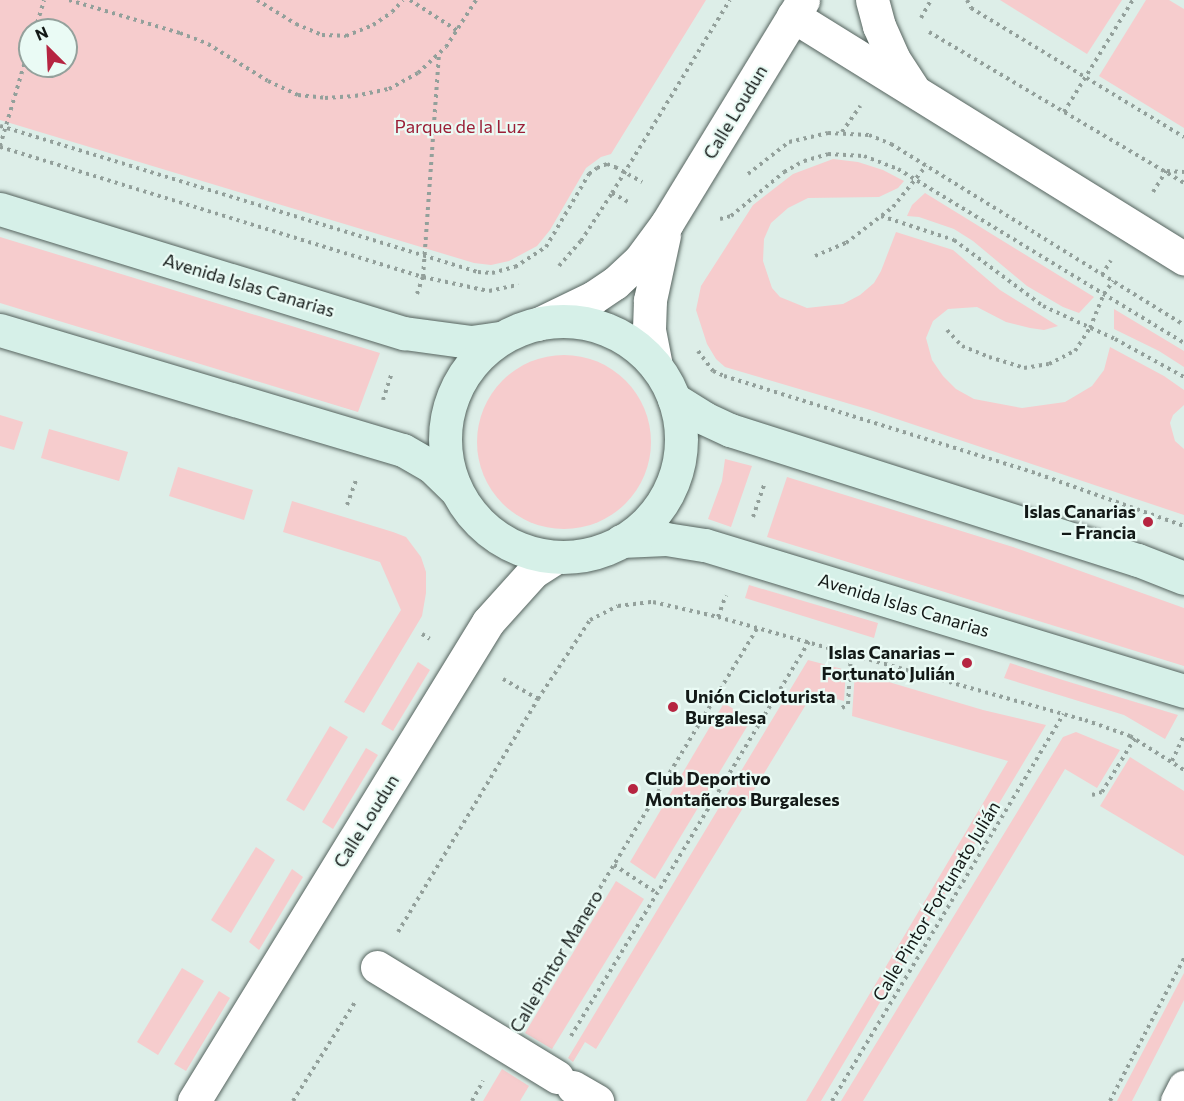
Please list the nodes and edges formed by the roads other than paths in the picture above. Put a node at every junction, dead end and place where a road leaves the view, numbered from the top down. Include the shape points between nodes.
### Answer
1 (872, 0) edge
2 (798, 8) edge
3 (915, 91) junction
4 (0, 209) edge
5 (673, 213) junction
6 (1183, 255) edge
7 (538, 324) junction
8 (0, 330) edge
9 (501, 338) junction
10 (656, 366) junction
11 (674, 399) junction
12 (456, 490) junction
13 (621, 541) junction
14 (556, 557) junction
15 (1184, 578) edge
16 (1184, 691) edge
17 (377, 967) road end
18 (569, 1084) edge
19 (1184, 1087) edge
20 (194, 1101) edge
21 (1177, 1101) edge

1 - 3 street via 893,58
2 - 3 street
2 - 5 street, Calle Loudun
3 - 6 street
4 - 9 main road, Avenida Islas Canarias via 404,333 471,342
5 - 7 street, Calle Loudun via 639,261 615,284
5 - 10 street, Calle Loudun via 650,300 649,329
7 - 9 main road
7 - 10 main road via 564,321 591,325 637,347
8 - 12 main road via 403,450 431,466
9 - 12 main road via 467,371 449,406 446,462
10 - 11 main road
11 - 13 main road via 681,431 678,464 667,495 647,521
11 - 15 main road via 713,422 777,446
12 - 14 main road via 473,516 496,537 524,551
13 - 14 main road via 579,556
13 - 16 main road, Avenida Islas Canarias via 666,539 705,545
14 - 20 street, Calle Loudun via 533,572 488,622
17 - 18 street, Calle Pintor Manero
19 - 21 street

